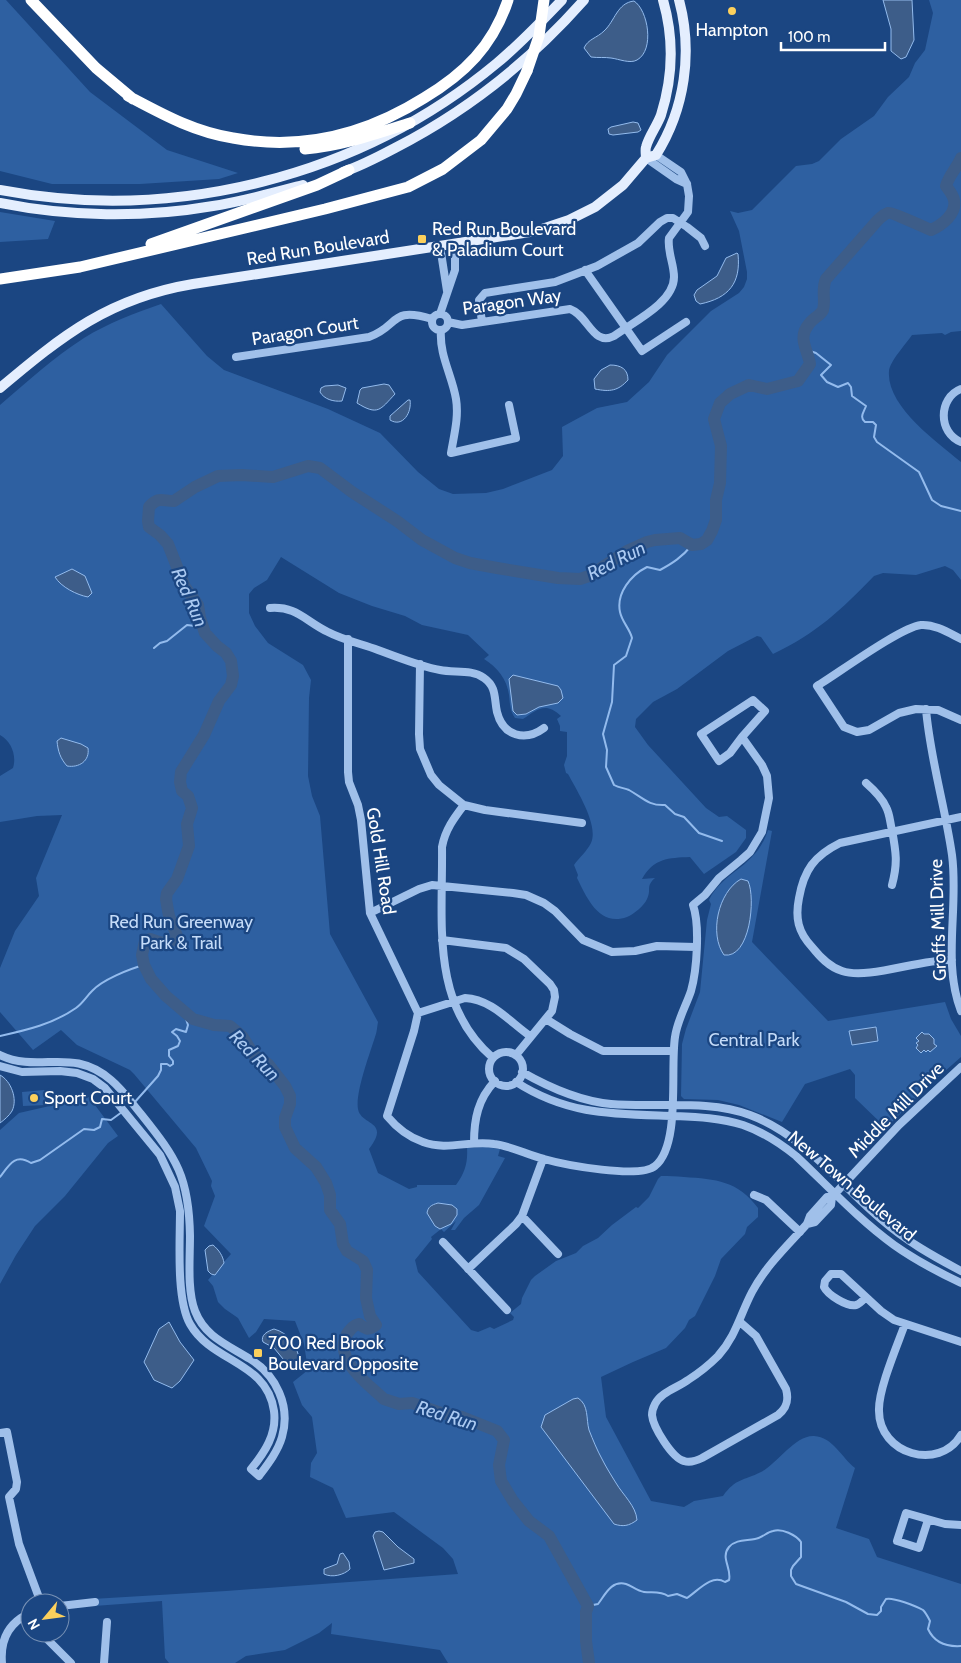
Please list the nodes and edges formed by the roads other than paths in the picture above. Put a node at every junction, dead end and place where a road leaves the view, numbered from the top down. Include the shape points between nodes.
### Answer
1 (31, 0) edge
2 (508, 0) edge
3 (544, 0) edge
4 (562, 0) edge
5 (584, 0) edge
6 (658, 0) edge
7 (662, 0) edge
8 (679, 0) edge
9 (669, 23) junction
10 (128, 96) junction
11 (410, 123) junction
12 (656, 154) junction
13 (646, 158) junction
14 (349, 170) junction
15 (687, 184) junction
16 (0, 190) edge
17 (0, 203) edge
18 (681, 222) junction
19 (454, 244) junction
20 (440, 246) junction
21 (705, 246) dead end
22 (586, 270) junction
23 (31, 275) junction
24 (0, 279) edge
25 (447, 291) junction
26 (440, 314) junction
27 (432, 319) junction
28 (448, 322) junction
29 (482, 322) junction
30 (686, 322) dead end
31 (626, 328) junction
32 (440, 330) junction
33 (236, 357) dead end
34 (0, 388) edge
35 (961, 389) edge
36 (509, 405) dead end
37 (961, 442) edge
38 (270, 608) dead end
39 (348, 639) junction
40 (961, 639) edge
41 (420, 664) junction
42 (926, 709) junction
43 (961, 720) edge
44 (544, 728) dead end
45 (742, 737) junction
46 (866, 783) dead end
47 (464, 805) junction
48 (961, 817) edge
49 (945, 820) junction
50 (582, 824) dead end
51 (892, 831) junction
52 (892, 885) dead end
53 (442, 886) junction
54 (370, 913) junction
55 (442, 940) junction
56 (696, 947) junction
57 (952, 960) junction
58 (453, 1002) junction
59 (961, 1011) edge
60 (418, 1013) junction
61 (546, 1019) junction
62 (530, 1036) junction
63 (673, 1051) junction
64 (0, 1055) edge
65 (516, 1055) junction
66 (493, 1058) junction
67 (0, 1066) edge
68 (961, 1067) edge
69 (522, 1072) junction
70 (495, 1081) junction
71 (516, 1082) junction
72 (673, 1106) junction
73 (672, 1116) junction
74 (474, 1143) junction
75 (543, 1159) junction
76 (843, 1185) junction
77 (754, 1195) dead end
78 (834, 1196) junction
79 (522, 1216) junction
80 (800, 1232) junction
81 (443, 1242) dead end
82 (558, 1254) dead end
83 (468, 1269) junction
84 (961, 1270) edge
85 (961, 1283) edge
86 (866, 1298) junction
87 (507, 1310) dead end
88 (740, 1322) junction
89 (905, 1324) junction
90 (961, 1342) edge
91 (3, 1432) edge
92 (961, 1435) edge
93 (9, 1497) junction
94 (0, 1499) edge
95 (928, 1520) junction
96 (961, 1525) edge
97 (38, 1593) edge
98 (94, 1602) dead end
99 (70, 1605) edge
100 (20, 1619) edge
101 (107, 1622) dead end
102 (3, 1633) edge
103 (51, 1643) edge
104 (2, 1663) edge
105 (71, 1663) edge
106 (104, 1663) edge

1 - 10 highway via 96,68
2 - 10 highway via 488,41 456,77 400,113 340,135 297,142 234,139 188,126
3 - 23 highway, bridge via 538,36 527,70 507,109 481,140 453,163 420,182 396,191 168,247
4 - 11 main road via 497,63
5 - 14 main road via 538,48 477,98 410,140
6 - 9 main road
7 - 9 main road, Red Run Boulevard
8 - 12 main road via 685,38 684,76 674,118
9 - 13 main road, Red Run Boulevard via 671,55 668,86 660,116 646,147
10 - 11 highway via 180,129 254,148 284,150 329,146
11 - 16 main road via 362,148 273,180 184,198 92,201
12 - 13 main road, Red Run Boulevard
12 - 15 street via 682,172
13 - 15 street
13 - 19 main road, Red Run Boulevard via 629,179 587,212 536,231
14 - 17 main road via 313,183 244,200 178,211 88,214
14 - 23 highway via 317,186 149,245
15 - 18 street, Paragon Way via 690,207
18 - 21 street via 697,234
18 - 22 street via 663,219 638,243
18 - 31 street, Paragon Way via 668,238 674,279 670,292 662,302
19 - 20 main road, Red Run Boulevard
19 - 25 street via 455,270
20 - 25 street
20 - 34 main road, Red Run Boulevard via 193,284 146,295 113,308 77,328
22 - 29 street via 555,282 485,293 479,300
22 - 31 street
23 - 24 highway
25 - 26 street
26 - 27 street
26 - 28 street
27 - 32 street via 433,327
27 - 33 street, Paragon Court via 406,314 369,337
28 - 29 street, Paragon Way via 458,325
28 - 32 street via 446,328
29 - 31 street, Paragon Way via 566,308 579,313 602,338 610,338
30 - 31 street via 642,351
32 - 36 street via 442,351 457,405 451,453 516,438
35 - 37 street via 948,399 943,412 950,434
38 - 39 street via 288,609 326,631
39 - 41 street
39 - 54 street, Gold Hill Road via 348,772 361,820
40 - 42 street via 944,630 920,625 899,634 817,686 844,728 857,732 869,730 899,713
41 - 44 street via 484,678 494,689 500,718 511,732 524,736
41 - 47 street via 420,749 431,775
42 - 43 street via 938,710
42 - 49 street, Groffs Mill Drive
45 - 45 street via 719,761 701,734 753,700 765,711
45 - 56 street via 767,776 769,798 762,832 750,852 693,905 697,924
46 - 51 street via 887,808
47 - 50 street
47 - 53 street via 444,836
48 - 49 street
49 - 51 street
49 - 57 street, Groffs Mill Drive via 954,878
51 - 52 street via 897,863
51 - 57 street via 840,843 813,862 802,882 796,910 800,931 826,962 852,973 863,974 938,959
53 - 54 street via 425,886
53 - 55 street
53 - 56 street via 534,898 555,911 583,940 612,952 657,946
54 - 60 street, Gold Hill Road
55 - 58 street
55 - 61 street via 492,945 515,952 554,990 554,1004
56 - 63 street via 694,981 676,1031
57 - 59 street, Groffs Mill Drive
58 - 60 street
58 - 62 street via 471,998 488,1004
58 - 66 street via 477,1043
60 - 74 street via 387,1116 404,1132 424,1143 437,1146
61 - 62 street
61 - 63 street via 603,1051
62 - 65 street
63 - 72 street
64 - 67 street via 24,1062 80,1063 98,1071 120,1088 168,1149 185,1184 190,1211 191,1296 198,1318 210,1335 267,1372 283,1402 282,1436 259,1476 250,1469 266,1449 272,1434 274,1416 270,1395 259,1379 244,1367 210,1348 189,1322 181,1298 180,1211 175,1187 160,1155 99,1083 77,1073 22,1072
65 - 66 street via 505,1052
65 - 69 street via 522,1063
66 - 70 street via 489,1068
68 - 76 street, Middle Mill Drive via 919,1105
69 - 71 street
69 - 72 street, New Town Boulevard via 549,1087 593,1101
70 - 71 street via 506,1085
70 - 74 street via 484,1094 478,1110
71 - 73 street, New Town Boulevard via 568,1107 609,1114
72 - 73 street
72 - 76 street, New Town Boulevard via 731,1110 763,1120 791,1136
73 - 75 street via 665,1152 655,1166 647,1170 605,1170
73 - 78 street, New Town Boulevard via 709,1118 758,1131 796,1156
74 - 75 street via 508,1146
75 - 79 street
76 - 78 street, Middle Mill Drive
76 - 84 street, New Town Boulevard via 901,1236
77 - 80 street via 766,1200
78 - 80 street, Middle Mill Drive via 831,1205 815,1222
78 - 85 street, New Town Boulevard via 894,1245
79 - 82 street
79 - 83 street
80 - 88 street, Middle Mill Drive via 759,1280
81 - 83 street
83 - 87 street
86 - 86 street via 841,1274 831,1274 825,1282 824,1287 830,1295 855,1306
86 - 89 street via 887,1316
88 - 88 street, Middle Mill Drive via 717,1356 687,1381 658,1398 652,1410 654,1422 676,1458 683,1461 702,1458 778,1415 786,1406 786,1389 756,1336
89 - 90 street
89 - 92 street via 879,1402 883,1429 903,1451 921,1455 939,1453
91 - 93 street via 17,1482 16,1490
93 - 94 street
93 - 97 street via 19,1544
95 - 95 street via 918,1548 897,1541 906,1513
95 - 96 street
98 - 99 street
100 - 102 street
101 - 106 street
102 - 104 street
103 - 105 street

